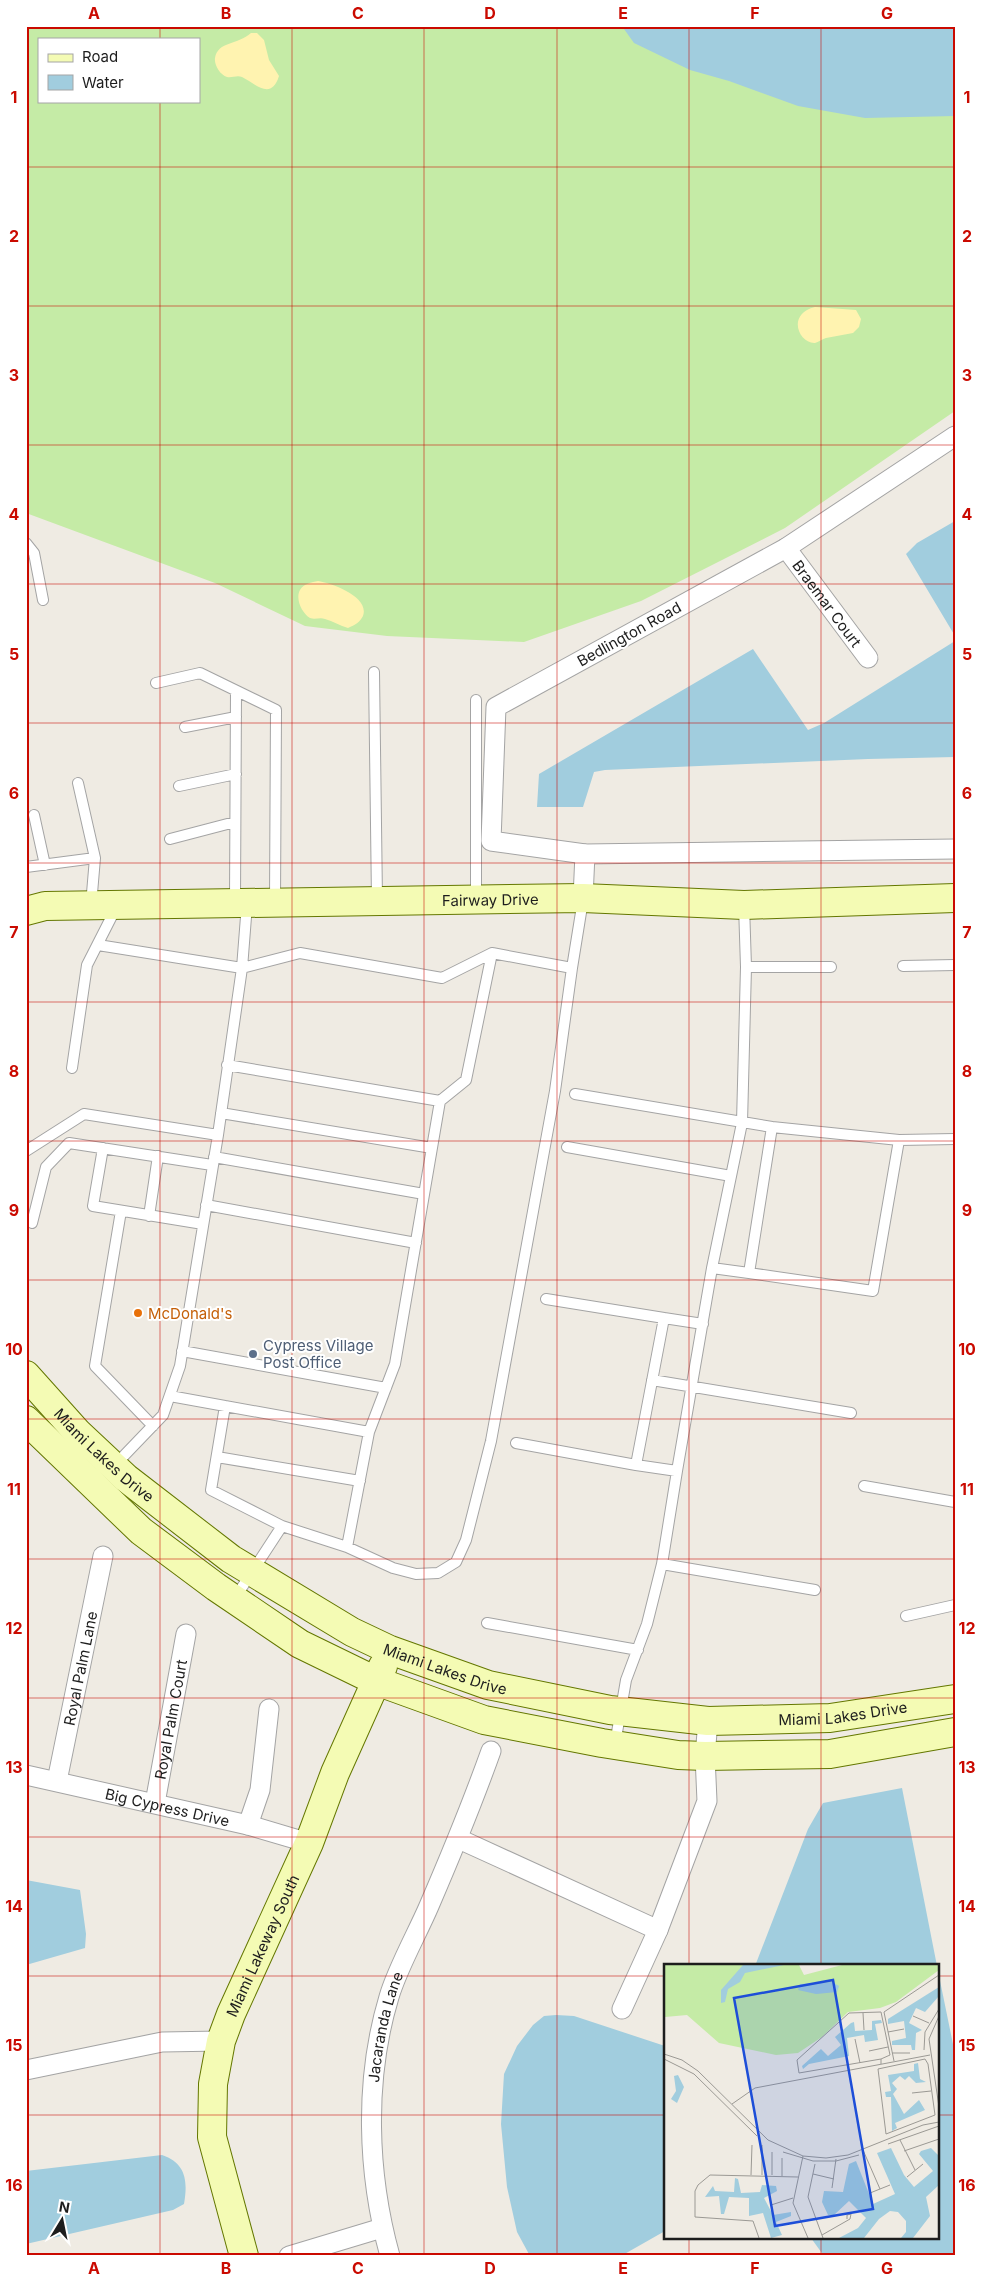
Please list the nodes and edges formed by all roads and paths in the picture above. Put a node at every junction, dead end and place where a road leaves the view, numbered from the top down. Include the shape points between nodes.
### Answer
1 (955, 436) edge
2 (26, 543) edge
3 (786, 548) junction
4 (43, 600) dead end
5 (868, 658) dead end
6 (374, 672) dead end
7 (156, 683) dead end
8 (236, 691) junction
9 (476, 700) dead end
10 (236, 717) junction
11 (185, 727) dead end
12 (236, 774) junction
13 (78, 783) dead end
14 (179, 786) dead end
15 (34, 815) dead end
16 (236, 822) junction
17 (170, 839) dead end
18 (955, 849) edge
19 (585, 854) junction
20 (95, 858) junction
21 (45, 865) junction
22 (26, 868) edge
23 (583, 898) junction
24 (955, 898) edge
25 (476, 900) junction
26 (377, 901) junction
27 (275, 902) junction
28 (241, 903) junction
29 (91, 905) junction
30 (118, 905) junction
31 (744, 905) junction
32 (26, 911) edge
33 (98, 945) junction
34 (492, 953) junction
35 (955, 965) edge
36 (902, 966) dead end
37 (746, 967) junction
38 (831, 967) dead end
39 (242, 968) junction
40 (572, 968) junction
41 (227, 1065) junction
42 (72, 1068) dead end
43 (575, 1094) dead end
44 (440, 1102) junction
45 (221, 1113) junction
46 (742, 1123) junction
47 (772, 1127) junction
48 (218, 1135) junction
49 (955, 1139) edge
50 (900, 1140) junction
51 (567, 1147) dead end
52 (103, 1148) junction
53 (432, 1148) junction
54 (26, 1151) edge
55 (158, 1156) junction
56 (213, 1161) junction
57 (731, 1176) junction
58 (424, 1194) junction
59 (206, 1205) junction
60 (121, 1211) junction
61 (149, 1216) junction
62 (32, 1223) dead end
63 (203, 1224) junction
64 (416, 1244) junction
65 (712, 1268) junction
66 (749, 1273) junction
67 (546, 1299) dead end
68 (664, 1318) junction
69 (703, 1324) junction
70 (182, 1351) junction
71 (26, 1375) edge
72 (652, 1380) junction
73 (693, 1387) junction
74 (386, 1388) junction
75 (170, 1396) junction
76 (225, 1406) junction
77 (850, 1413) dead end
78 (26, 1420) edge
79 (153, 1426) junction
80 (369, 1432) junction
81 (516, 1443) dead end
82 (216, 1457) junction
83 (636, 1465) junction
84 (677, 1472) junction
85 (105, 1476) junction
86 (360, 1481) junction
87 (864, 1486) dead end
88 (955, 1502) edge
89 (282, 1526) junction
90 (347, 1548) junction
91 (103, 1556) dead end
92 (662, 1564) junction
93 (253, 1572) junction
94 (815, 1590) dead end
95 (234, 1599) junction
96 (955, 1605) edge
97 (906, 1616) dead end
98 (487, 1623) dead end
99 (186, 1634) dead end
100 (390, 1650) junction
101 (638, 1650) junction
102 (376, 1681) junction
103 (955, 1699) edge
104 (269, 1709) dead end
105 (619, 1711) junction
106 (708, 1721) junction
107 (955, 1732) edge
108 (615, 1745) junction
109 (492, 1751) dead end
110 (706, 1756) junction
111 (26, 1775) edge
112 (57, 1780) junction
113 (155, 1803) junction
114 (248, 1825) junction
115 (459, 1839) junction
116 (309, 1843) junction
117 (658, 1930) junction
118 (622, 2009) dead end
119 (221, 2041) junction
120 (26, 2070) edge
121 (382, 2228) junction
122 (244, 2256) edge
123 (289, 2256) edge
124 (390, 2256) edge

1 - 3 street, Bedlington Road
2 - 4 lane via 34,553
3 - 5 street, Braemar Court
3 - 19 street, Bedlington Road via 496,707 491,842
6 - 26 lane
7 - 8 lane via 200,673
8 - 10 lane
8 - 27 lane via 276,710
9 - 25 lane
10 - 11 lane
10 - 12 lane
12 - 14 lane
12 - 16 lane
13 - 20 lane
15 - 21 lane
16 - 17 lane
16 - 28 lane
18 - 19 street, Bedlington Road
19 - 23 street
20 - 21 lane
20 - 29 lane
21 - 22 lane
23 - 25 main road, Fairway Drive
23 - 31 main road, Fairway Drive
23 - 40 lane
24 - 31 main road, Fairway Drive
25 - 26 main road, Fairway Drive
26 - 27 main road, Fairway Drive
27 - 28 main road, Fairway Drive
28 - 30 main road, Fairway Drive
28 - 39 lane
29 - 30 main road, Fairway Drive
29 - 32 main road, Fairway Drive via 44,906
30 - 33 lane
31 - 37 lane
33 - 39 lane
33 - 42 lane via 87,965
34 - 39 lane via 442,978 300,953
34 - 40 lane
34 - 44 lane via 466,1080
35 - 36 lane
37 - 38 lane
37 - 46 lane
39 - 41 lane
40 - 90 lane via 555,1091 491,1440 466,1540 456,1562 438,1573 416,1574 393,1568
41 - 44 lane
41 - 45 lane
43 - 46 lane
44 - 53 lane
45 - 48 lane
45 - 53 lane
46 - 47 lane
46 - 57 lane
47 - 50 lane
47 - 66 lane
48 - 54 lane via 84,1114
48 - 56 lane
49 - 50 lane
50 - 66 lane via 873,1292
51 - 57 lane
52 - 55 lane
52 - 60 lane via 94,1206
52 - 62 lane via 69,1142 46,1167
53 - 58 lane
55 - 56 lane
55 - 61 lane
56 - 58 lane
56 - 59 lane
57 - 65 lane
58 - 64 lane
59 - 63 lane
59 - 64 lane
60 - 61 lane
60 - 79 lane via 95,1366
61 - 63 lane
63 - 70 lane
64 - 74 lane via 395,1364
65 - 66 lane
65 - 69 lane
67 - 68 lane
68 - 69 lane
68 - 72 lane
69 - 73 lane
70 - 74 lane
70 - 75 lane
71 - 85 main road, Miami Lakes Drive via 78,1433
72 - 73 lane
72 - 83 lane
73 - 77 lane
73 - 84 lane
74 - 80 lane
75 - 76 lane
75 - 79 lane via 163,1415
76 - 80 lane
76 - 82 lane
78 - 85 main road, Miami Lakes Drive
79 - 85 lane
80 - 86 lane
81 - 83 lane
82 - 86 lane
82 - 89 lane via 211,1490
83 - 84 lane
84 - 92 lane
85 - 93 main road, Miami Lakes Drive via 126,1478 231,1559
85 - 95 main road, Miami Lakes Drive via 141,1531
86 - 90 lane
87 - 88 lane
89 - 90 lane
89 - 93 lane
91 - 112 street, Royal Palm Lane
92 - 94 lane
92 - 101 lane
93 - 95 lane
93 - 100 main road, Miami Lakes Drive via 352,1632
95 - 102 main road, Miami Lakes Drive via 300,1644
96 - 97 lane
98 - 101 lane
99 - 113 street, Royal Palm Court
100 - 102 main road, Miami Lakeway South
100 - 105 main road, Miami Lakes Drive via 488,1685
101 - 105 lane via 626,1680
102 - 108 main road, Miami Lakes Drive via 484,1720
102 - 116 main road, Miami Lakeway South via 335,1773
103 - 106 main road, Miami Lakes Drive via 830,1718
104 - 114 street via 260,1790
105 - 106 main road, Miami Lakes Drive
105 - 108 lane
106 - 110 street
107 - 110 main road, Miami Lakes Drive via 830,1754
108 - 110 main road, Miami Lakes Drive
109 - 115 street, Jacaranda Lane
110 - 117 street via 707,1801
111 - 112 street, Big Cypress Drive
112 - 113 street, Big Cypress Drive
113 - 114 street, Big Cypress Drive
114 - 116 street, Big Cypress Drive
115 - 117 street
115 - 121 street, Jacaranda Lane via 389,1996 378,2050 371,2150
116 - 119 main road, Miami Lakeway South
117 - 118 street
119 - 120 street via 162,2042
119 - 122 main road, Miami Lakeway South via 213,2084 212,2137
121 - 123 street
121 - 124 street, Jacaranda Lane

